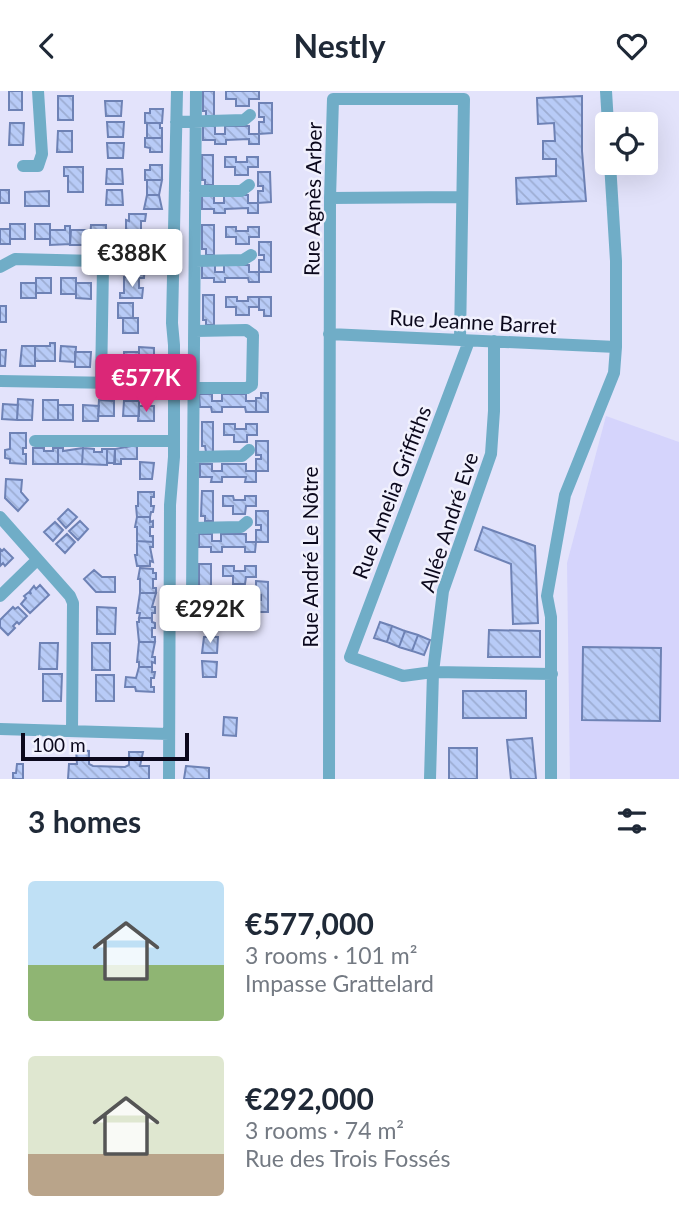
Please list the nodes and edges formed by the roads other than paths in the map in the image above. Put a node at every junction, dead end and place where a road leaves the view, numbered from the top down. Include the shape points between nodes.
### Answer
1 (38, 91) edge
2 (177, 91) edge
3 (196, 91) edge
4 (606, 91) edge
5 (607, 112) edge
6 (250, 115) dead end
7 (176, 122) junction
8 (196, 122) junction
9 (23, 166) dead end
10 (611, 175) edge
11 (249, 185) dead end
12 (195, 191) junction
13 (462, 197) junction
14 (330, 198) junction
15 (251, 255) dead end
16 (195, 261) junction
17 (0, 267) edge
18 (195, 331) junction
19 (329, 334) junction
20 (464, 340) junction
21 (494, 341) junction
22 (616, 347) junction
23 (0, 381) edge
24 (101, 383) junction
25 (174, 384) junction
26 (194, 388) junction
27 (35, 441) dead end
28 (174, 442) junction
29 (249, 450) dead end
30 (193, 457) junction
31 (0, 517) edge
32 (247, 522) dead end
33 (193, 528) junction
34 (37, 560) junction
35 (247, 592) dead end
36 (0, 596) edge
37 (192, 597) junction
38 (171, 598) junction
39 (433, 672) junction
40 (552, 674) junction
41 (0, 729) edge
42 (72, 731) junction
43 (169, 734) junction
44 (169, 779) edge
45 (328, 779) edge
46 (430, 779) edge
47 (551, 779) edge

1 - 9 street via 42,154 38,166
2 - 7 street
3 - 8 street
4 - 5 street
6 - 8 street via 244,120
7 - 8 street
7 - 25 street
8 - 12 street
10 - 22 street
11 - 12 street via 241,191
12 - 16 street
13 - 14 street
13 - 14 street, Rue Agnès Arber via 464,99 333,99
13 - 20 street, Rue Agnès Arber
14 - 19 street, Rue Agnès Arber
15 - 16 street via 243,260
16 - 18 street
17 - 24 street via 15,259 97,261 103,267
18 - 26 street
18 - 26 street via 246,330 253,335 252,384 247,389
19 - 20 street, Rue Jeanne Barret
19 - 45 street, Rue André Le Nôtre
20 - 21 street, Rue Jeanne Barret
20 - 39 street, Rue Amelia Griffiths via 350,657 403,676
21 - 22 street, Rue Jeanne Barret
21 - 39 street, Allée André Eve via 491,454 443,591
22 - 40 street via 614,373 565,495 547,596
23 - 24 street
24 - 25 street
25 - 28 street
26 - 30 street
27 - 28 street
28 - 38 street
29 - 30 street via 242,456
30 - 33 street
31 - 34 street
32 - 33 street via 242,527
33 - 37 street
34 - 36 street
34 - 42 street via 73,603
35 - 37 street via 242,596
37 - 38 street
38 - 43 street
39 - 40 street
39 - 46 street
40 - 47 street
41 - 42 street
42 - 43 street
43 - 44 street

